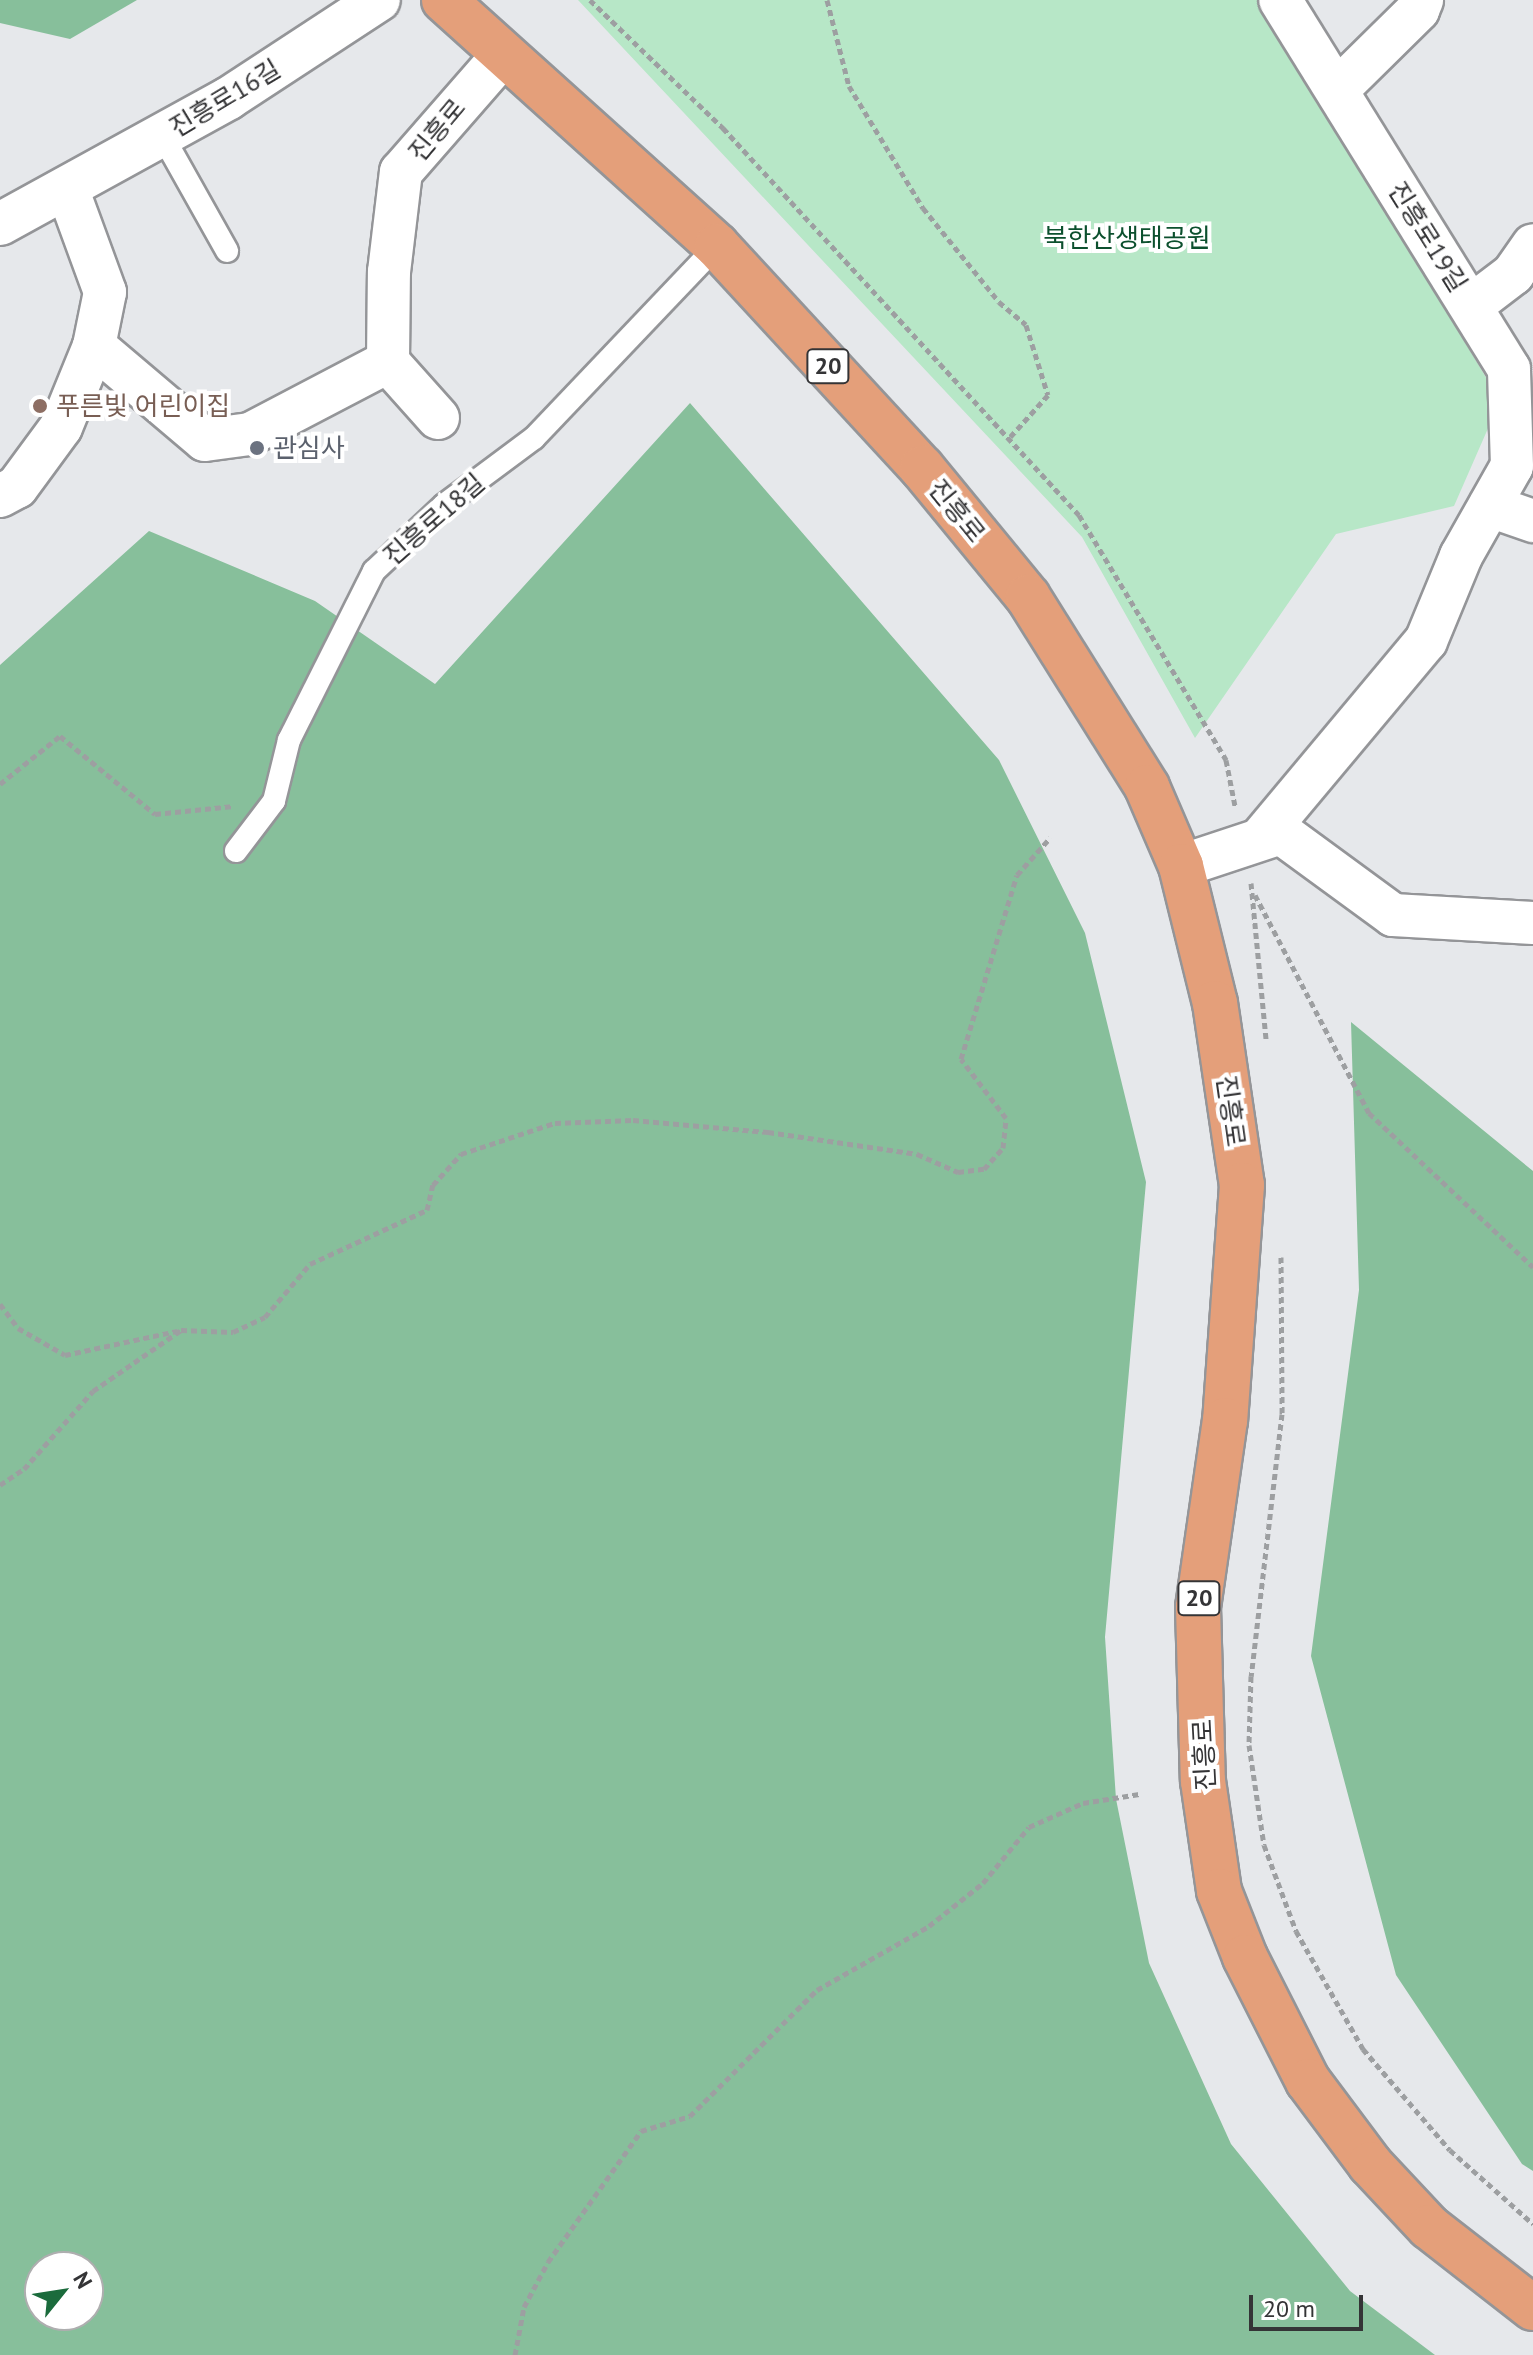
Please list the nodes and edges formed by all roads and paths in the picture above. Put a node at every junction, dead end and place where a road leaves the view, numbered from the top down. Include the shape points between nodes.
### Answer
1 (379, 0) edge
2 (444, 0) edge
3 (590, 0) edge
4 (827, 0) edge
5 (1280, 0) edge
6 (1422, 0) edge
7 (504, 54) junction
8 (1337, 90) junction
9 (162, 135) junction
10 (67, 188) junction
11 (0, 224) edge
12 (1533, 245) edge
13 (717, 246) junction
14 (227, 251) dead end
15 (1471, 306) junction
16 (94, 346) junction
17 (388, 362) junction
18 (1522, 407) edge
19 (438, 418) dead end
20 (1010, 437) junction
21 (0, 496) edge
22 (1490, 506) junction
23 (1533, 521) edge
24 (0, 784) edge
25 (274, 801) junction
26 (1050, 838) dead end
27 (1249, 844) junction
28 (236, 851) dead end
29 (1181, 866) junction
30 (1253, 891) junction
31 (1533, 923) edge
32 (1267, 1055) dead end
33 (1281, 1248) dead end
34 (1533, 1267) edge
35 (0, 1304) edge
36 (181, 1330) junction
37 (0, 1485) edge
38 (1139, 1794) dead end
39 (1533, 2224) edge
40 (1533, 2308) edge
41 (515, 2355) edge

1 - 9 street, 진흥로16길
2 - 7 main road, 진흥로 / 20
3 - 20 path via 723,128
4 - 20 path via 849,86 923,208 999,302 1026,325 1048,395
5 - 8 street, 진흥로19길
6 - 8 street
7 - 13 main road, 진흥로 / 20
7 - 17 street, 진흥로 via 401,172 389,272
8 - 15 street, 진흥로19길
9 - 10 street, 진흥로16길
9 - 14 lane
10 - 11 street, 진흥로16길
10 - 16 street via 105,292
12 - 15 street via 1513,274
13 - 25 lane, 진흥로18길 via 534,438 444,505 374,571 289,740
13 - 29 main road, 진흥로 / 20 via 922,468 1028,597 1147,787
15 - 18 street, 진흥로19길 via 1509,369
16 - 17 street via 205,440 250,434
16 - 21 street via 61,427 17,487
17 - 19 street
18 - 22 street, 진흥로19길 via 1512,466
20 - 27 path via 1079,515 1127,588 1226,760
22 - 23 street
22 - 27 street, 진흥로19길 via 1461,556 1426,641
24 - 25 path via 60,736 155,814
25 - 28 lane, 진흥로18길
26 - 36 path via 1017,875 961,1059 1006,1118 1003,1148 984,1169 958,1172 917,1154 768,1132 633,1120 555,1123 461,1154 433,1185 427,1210 310,1264 265,1317 233,1332
27 - 29 street
27 - 30 path
27 - 31 street via 1281,833 1393,915
29 - 40 main road, 진흥로 / 20 via 1215,1003 1242,1185 1225,1420 1198,1607 1203,1781 1219,1891 1257,1982 1308,2081 1370,2164 1429,2227
30 - 32 path
30 - 34 path via 1369,1113
33 - 39 path via 1282,1414 1250,1690 1249,1745 1264,1845 1296,1931 1363,2049 1450,2150
35 - 36 path via 18,1328 65,1355
36 - 37 path via 93,1391 24,1469
38 - 41 path via 1083,1803 1029,1827 983,1883 929,1926 817,1990 690,2116 641,2131 548,2262 524,2307

